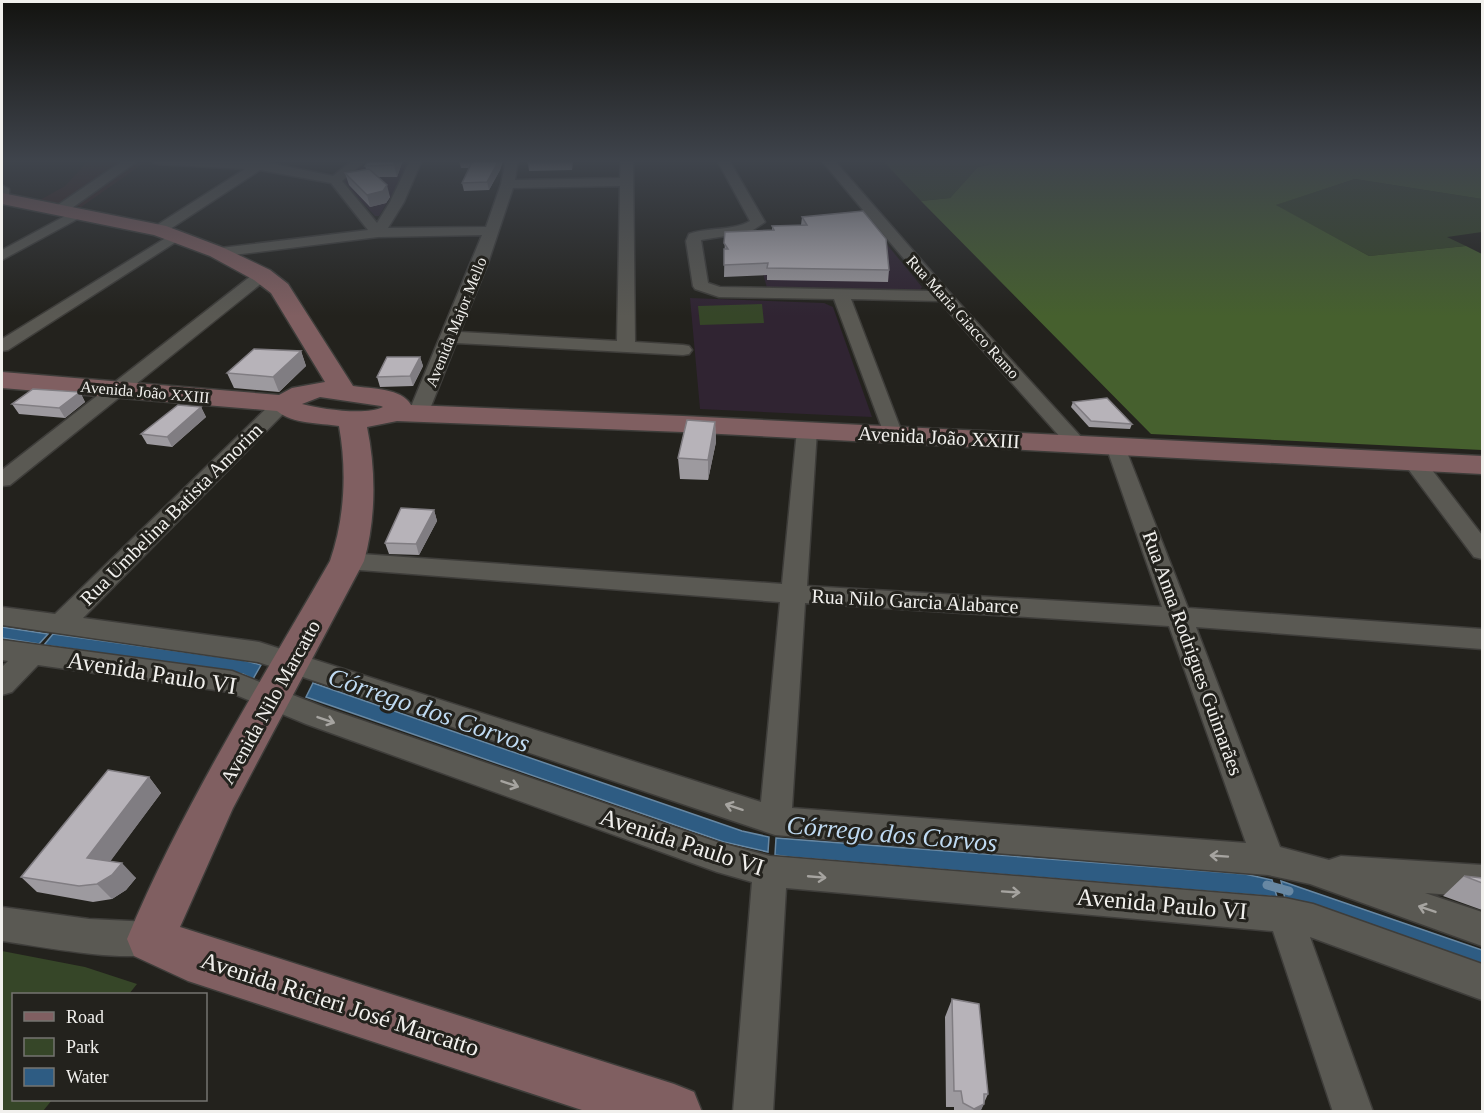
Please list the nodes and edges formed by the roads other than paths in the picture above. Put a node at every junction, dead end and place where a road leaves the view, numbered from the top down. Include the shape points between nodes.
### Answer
1 (69, 212) joint
2 (195, 212) edge
3 (361, 212) edge
4 (391, 212) edge
5 (498, 212) edge
6 (627, 212) edge
7 (753, 212) edge
8 (872, 212) edge
9 (491, 231) junction
10 (168, 232) junction
11 (378, 233) junction
12 (217, 252) junction
13 (2, 256) edge
14 (262, 275) junction
15 (841, 295) junction
16 (944, 296) junction
17 (451, 337) junction
18 (2, 346) edge
19 (626, 347) junction
20 (683, 350) dead end
21 (325, 363) junction
22 (2, 380) edge
23 (116, 389) junction
24 (290, 400) junction
25 (348, 405) junction
26 (404, 408) junction
27 (807, 430) junction
28 (893, 435) junction
29 (1077, 444) junction
30 (1116, 446) junction
31 (359, 457) junction
32 (1414, 462) junction
33 (1482, 465) edge
34 (2, 480) edge
35 (1482, 551) edge
36 (347, 561) junction
37 (794, 594) junction
38 (2, 616) edge
39 (1180, 617) junction
40 (61, 624) junction
41 (1482, 639) edge
42 (2, 650) edge
43 (32, 654) junction
44 (292, 662) junction
45 (2, 684) edge
46 (272, 699) junction
47 (775, 821) junction
48 (1268, 860) junction
49 (1310, 869) junction
50 (770, 871) junction
51 (1482, 881) edge
52 (1286, 915) junction
53 (2, 924) edge
54 (1482, 928) edge
55 (151, 939) junction
56 (1482, 982) edge
57 (674, 1112) edge
58 (753, 1112) edge
59 (1353, 1112) edge

1 - 10 main road, Avenida Nilo Marcatto
1 - 13 street
2 - 10 street
3 - 11 street
4 - 11 street
5 - 9 street, Avenida Major Mello
6 - 19 street
7 - 15 street via 758,220 750,228 706,232 694,237 700,286 718,292
8 - 16 street, Rua Maria Giacco Ramo
9 - 11 street
9 - 17 street, Avenida Major Mello
10 - 12 main road, Avenida Nilo Marcatto
10 - 18 street
11 - 12 street
12 - 14 main road, Avenida Nilo Marcatto
14 - 21 main road, Avenida Nilo Marcatto via 280,289
14 - 23 street
15 - 16 street
15 - 28 street
16 - 29 street, Rua Maria Giacco Ramo
17 - 19 street
17 - 26 street, Avenida Major Mello
19 - 20 street
21 - 24 main road via 312,383
21 - 25 main road, Avenida Nilo Marcatto
22 - 23 main road, Avenida João XXIII
23 - 24 main road, Avenida João XXIII
23 - 34 street
24 - 25 main road, Avenida João XXIII via 290,410 297,412
24 - 40 street, Rua Umbelina Batista Amorim
25 - 26 main road, Avenida João XXIII
25 - 31 main road, Avenida Nilo Marcatto
26 - 27 main road, Avenida João XXIII
26 - 31 main road, Avenida Nilo Marcatto
27 - 28 main road, Avenida João XXIII
27 - 37 street
28 - 29 main road, Avenida João XXIII
29 - 30 main road, Avenida João XXIII
30 - 32 main road, Avenida João XXIII
30 - 39 street, Rua Anna Rodrigues Guimarães
31 - 36 main road, Avenida Nilo Marcatto via 354,536
32 - 33 main road, Avenida João XXIII
32 - 35 street
36 - 37 street, Rua Nilo Garcia Alabarce
36 - 44 main road, Avenida Nilo Marcatto
37 - 39 street, Rua Nilo Garcia Alabarce
37 - 47 street
38 - 40 street, Avenida Paulo VI
39 - 41 street, Rua Nilo Garcia Alabarce
39 - 48 street, Rua Anna Rodrigues Guimarães
40 - 44 street, Avenida Paulo VI via 259,652
42 - 43 street, Avenida Paulo VI
43 - 45 street
43 - 46 street, Avenida Paulo VI via 232,682
44 - 46 main road, Avenida Nilo Marcatto
47 -> 44 street, Avenida Paulo VI
46 -> 50 street, Avenida Paulo VI via 717,857
46 - 55 main road, Avenida Nilo Marcatto via 198,835
48 -> 47 street, Avenida Paulo VI
48 - 49 street, Avenida Paulo VI
49 - 51 street
54 -> 49 street, Avenida Paulo VI
50 -> 52 street, Avenida Paulo VI
50 - 58 street
52 - 56 street, Avenida Paulo VI via 1313,921
52 - 59 street
53 - 55 street, Avenida Ricieri José Marcatto via 89,936
55 - 57 main road, Avenida Ricieri José Marcatto via 188,956

